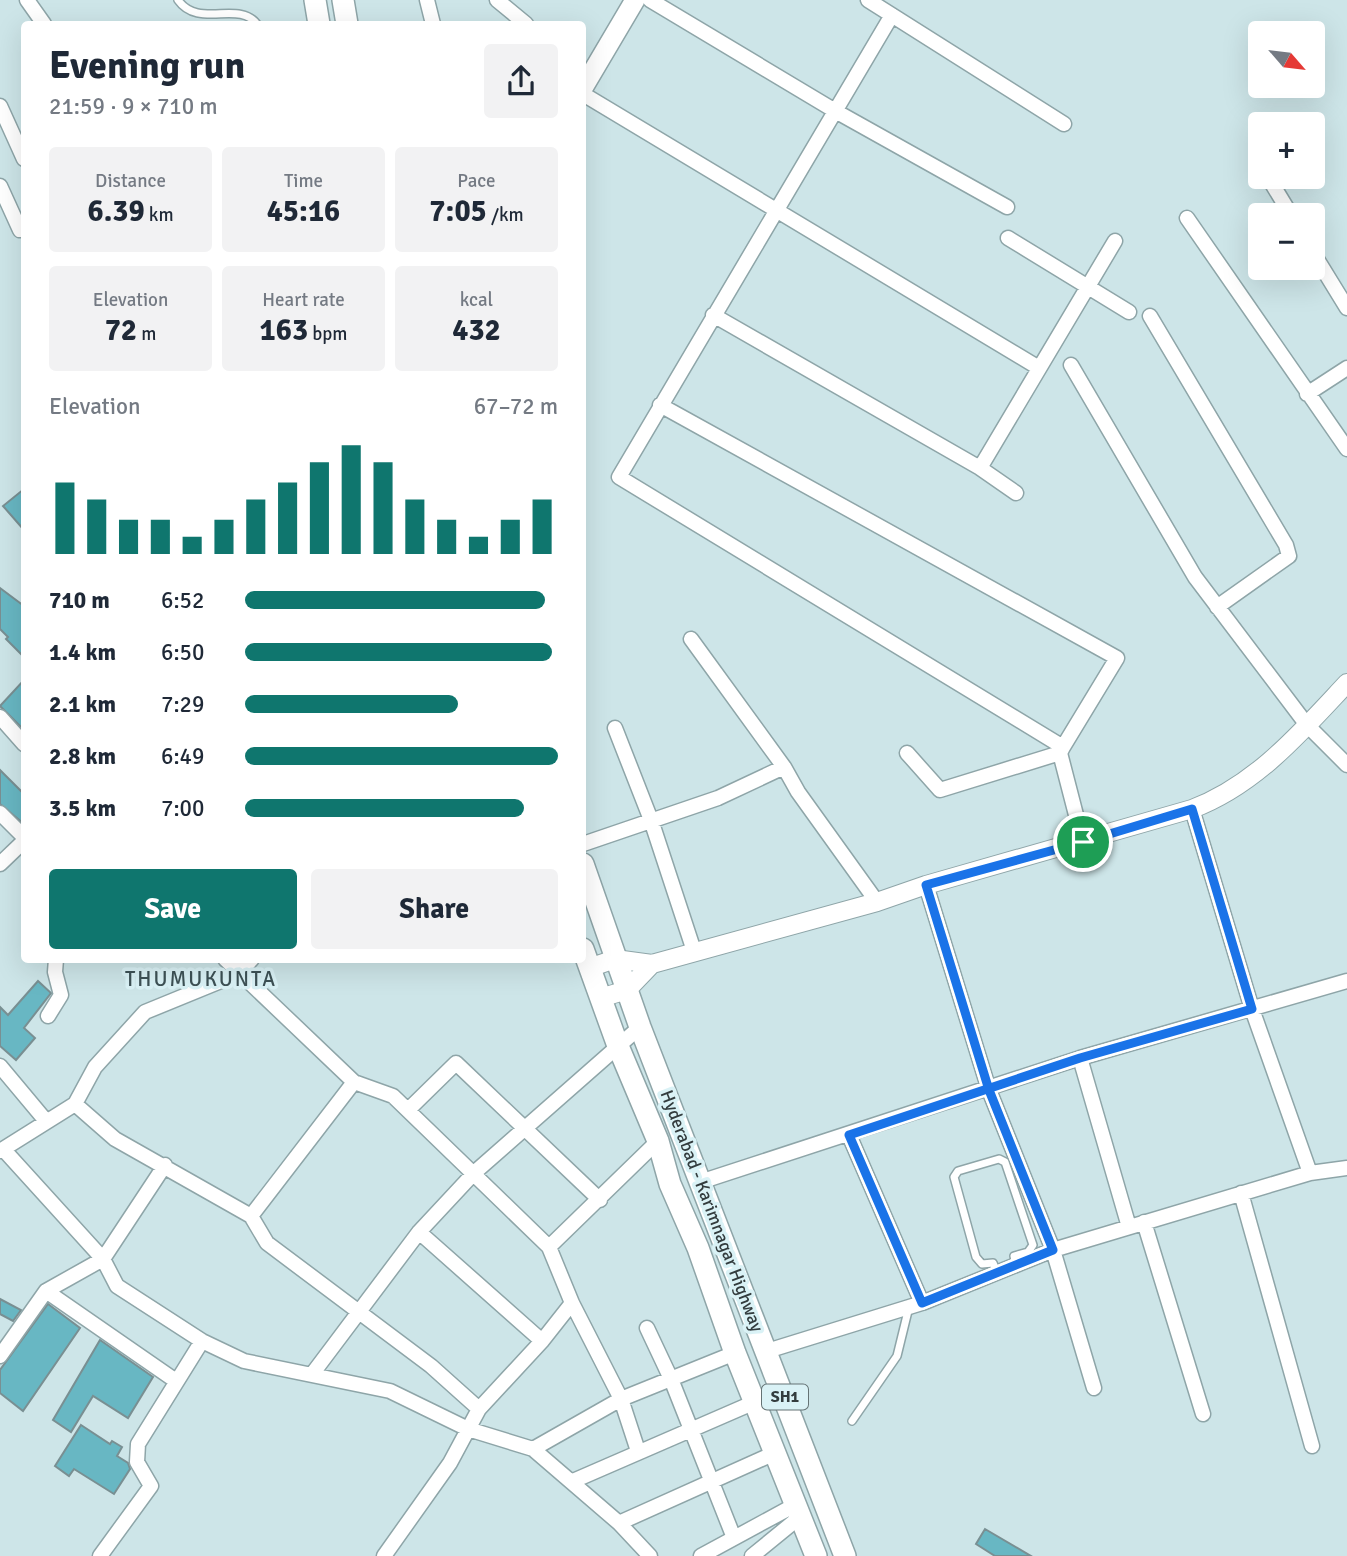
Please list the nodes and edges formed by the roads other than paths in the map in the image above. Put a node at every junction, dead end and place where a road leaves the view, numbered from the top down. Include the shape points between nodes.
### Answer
1 (27, 0) edge
2 (177, 0) edge
3 (315, 0) edge
4 (343, 0) edge
5 (427, 0) edge
6 (497, 0) edge
7 (635, 0) edge
8 (650, 0) edge
9 (869, 0) edge
10 (892, 15) junction
11 (42, 21) edge
12 (255, 21) edge
13 (318, 21) edge
14 (346, 21) edge
15 (432, 21) edge
16 (522, 21) edge
17 (586, 80) edge
18 (586, 84) edge
19 (0, 106) edge
20 (837, 112) junction
21 (1064, 124) dead end
22 (21, 152) edge
23 (0, 186) edge
24 (1007, 207) dead end
25 (776, 211) junction
26 (1187, 218) dead end
27 (21, 230) edge
28 (1008, 239) dead end
29 (1115, 241) dead end
30 (1325, 272) edge
31 (1087, 287) junction
32 (1347, 308) edge
33 (1129, 312) dead end
34 (713, 315) junction
35 (1150, 316) dead end
36 (1071, 365) dead end
37 (1039, 368) junction
38 (1347, 368) edge
39 (1307, 394) junction
40 (660, 405) junction
41 (1347, 449) edge
42 (980, 468) junction
43 (1016, 493) dead end
44 (1217, 607) junction
45 (691, 639) dead end
46 (1347, 683) edge
47 (0, 717) edge
48 (1307, 725) junction
49 (615, 728) dead end
50 (21, 741) edge
51 (1062, 750) junction
52 (907, 753) dead end
53 (1347, 765) edge
54 (783, 767) junction
55 (1192, 809) junction
56 (0, 813) edge
57 (651, 820) junction
58 (21, 836) edge
59 (21, 842) edge
60 (1083, 842) junction
61 (586, 843) edge
62 (0, 864) edge
63 (586, 873) edge
64 (926, 885) junction
65 (877, 902) junction
66 (694, 951) junction
67 (586, 959) edge
68 (615, 959) junction
69 (56, 963) edge
70 (228, 963) edge
71 (248, 963) edge
72 (652, 964) junction
73 (237, 974) junction
74 (1347, 981) edge
75 (627, 990) junction
76 (600, 998) junction
77 (1252, 1009) junction
78 (48, 1016) dead end
79 (640, 1027) junction
80 (618, 1046) junction
81 (1080, 1058) junction
82 (0, 1066) edge
83 (354, 1082) junction
84 (989, 1090) junction
85 (75, 1104) junction
86 (408, 1110) junction
87 (46, 1121) junction
88 (527, 1128) junction
89 (849, 1135) junction
90 (658, 1141) junction
91 (2, 1151) edge
92 (165, 1165) junction
93 (1347, 1168) edge
94 (1310, 1172) junction
95 (474, 1173) junction
96 (700, 1182) junction
97 (1241, 1193) junction
98 (600, 1200) junction
99 (251, 1216) junction
100 (1144, 1222) junction
101 (1129, 1227) junction
102 (419, 1232) junction
103 (549, 1247) junction
104 (1053, 1250) junction
105 (103, 1259) junction
106 (1016, 1265) junction
107 (997, 1272) junction
108 (46, 1291) junction
109 (572, 1303) junction
110 (916, 1305) junction
111 (360, 1313) junction
112 (647, 1328) dead end
113 (202, 1341) junction
114 (542, 1341) junction
115 (767, 1351) junction
116 (735, 1353) junction
117 (0, 1356) edge
118 (313, 1373) junction
119 (671, 1379) junction
120 (176, 1381) junction
121 (1094, 1388) dead end
122 (621, 1399) junction
123 (755, 1402) junction
124 (480, 1409) junction
125 (1203, 1415) dead end
126 (852, 1420) dead end
127 (468, 1429) junction
128 (689, 1429) junction
129 (1312, 1446) dead end
130 (533, 1449) junction
131 (638, 1451) junction
132 (775, 1453) junction
133 (573, 1481) junction
134 (712, 1482) junction
135 (798, 1511) junction
136 (619, 1523) junction
137 (734, 1538) junction
138 (100, 1556) edge
139 (384, 1556) edge
140 (650, 1556) edge
141 (701, 1556) edge
142 (752, 1556) edge
143 (816, 1556) edge
144 (845, 1556) edge

1 - 11 street
2 - 12 lane via 204,15 244,13
3 - 13 main road
4 - 14 main road
5 - 15 street
6 - 16 street
7 - 17 main road
8 - 20 street
9 - 10 street
10 - 20 street
10 - 21 street
18 - 25 street
19 - 22 street
20 - 24 street
20 - 25 street
23 - 27 street
25 - 34 street
25 - 37 street
26 - 39 street
28 - 31 street
29 - 31 street
30 - 32 street
31 - 33 street
31 - 37 street
34 - 40 street
34 - 42 street
35 - 44 street via 1289,556
36 - 44 street via 1195,578
37 - 42 street
38 - 39 street
39 - 41 street
40 - 51 street via 619,477
40 - 51 street via 1117,658
42 - 43 street
44 - 48 street
45 - 54 street
46 - 48 street
47 - 50 street
48 - 53 street
48 - 55 street via 1253,777 1219,799
49 - 57 street
51 - 52 street via 940,790
51 - 60 street
54 - 57 street via 718,798
54 - 65 street
55 - 60 street
55 - 77 street
56 - 58 street
57 - 61 street
57 - 66 street
59 - 62 street
60 - 64 street
63 - 68 main road, Hyderabad - Karimnagar Highway / SH1
64 - 65 street
64 - 84 street
65 - 66 street
66 - 72 street
67 - 68 street
67 - 76 main road, Hyderabad - Karimnagar Highway / SH1
68 - 72 street
68 - 75 main road, Hyderabad - Karimnagar Highway / SH1
69 - 78 street via 61,995
70 - 73 street
71 - 73 street
72 - 75 street
73 - 83 street
73 - 85 street via 145,1012 95,1067
74 - 77 street
75 - 76 street
75 - 79 main road, Hyderabad - Karimnagar Highway / SH1
76 - 80 main road, Hyderabad - Karimnagar Highway / SH1
77 - 81 street
77 - 94 street
79 - 80 street
79 - 96 main road, Hyderabad - Karimnagar Highway / SH1
80 - 88 street
80 - 90 main road, Hyderabad - Karimnagar Highway / SH1
81 - 84 street
81 - 101 street
82 - 87 street
83 - 86 street via 393,1096
83 - 99 street
84 - 89 street
84 - 104 street
85 - 87 street
85 - 92 street via 115,1139
86 - 88 street via 456,1063
86 - 95 street
87 - 91 street
88 - 95 street
88 - 98 street
89 - 96 street
89 - 110 street
90 - 98 street
90 - 116 main road, Hyderabad - Karimnagar Highway / SH1
91 - 105 street
92 - 99 street
92 - 105 street
93 - 94 street
94 - 97 street
95 - 102 street
95 - 103 street
96 - 115 main road, Hyderabad - Karimnagar Highway / SH1
97 - 100 street
97 - 129 street
98 - 103 street
99 - 111 street via 267,1243
100 - 101 street
100 - 125 street
101 - 104 street
102 - 111 street
102 - 114 street
103 - 109 street
104 - 106 street
104 - 121 street
105 - 108 street
105 - 113 street via 117,1286
106 - 107 street
106 - 107 lane via 1014,1256 1028,1252 1033,1245 1005,1162 999,1158 958,1171 954,1177 976,1257 982,1264 993,1263
107 - 110 street
108 - 117 street
108 - 120 street
109 - 114 street
109 - 122 street
110 - 115 street
110 - 126 lane via 897,1356
111 - 118 street
111 - 124 street
112 - 119 street
113 - 118 street via 244,1361
113 - 120 street
114 - 124 street
115 - 144 main road, Hyderabad - Karimnagar Highway / SH1
116 - 119 street
116 - 123 main road, Hyderabad - Karimnagar Highway / SH1
118 - 127 street via 390,1391
119 - 122 street
119 - 128 street
120 - 138 street via 138,1444 137,1462 151,1486
122 - 130 street
122 - 131 street
123 - 128 street
123 - 132 main road, Hyderabad - Karimnagar Highway / SH1
124 - 127 street
127 - 130 street
127 - 139 street via 450,1463
128 - 131 street
128 - 134 street
130 - 133 street
131 - 133 street
132 - 134 street
132 - 135 main road, Hyderabad - Karimnagar Highway / SH1
133 - 136 street
134 - 136 street
134 - 137 street
135 - 137 street
135 - 142 street
135 - 143 main road, Hyderabad - Karimnagar Highway / SH1
136 - 140 street
137 - 141 street

